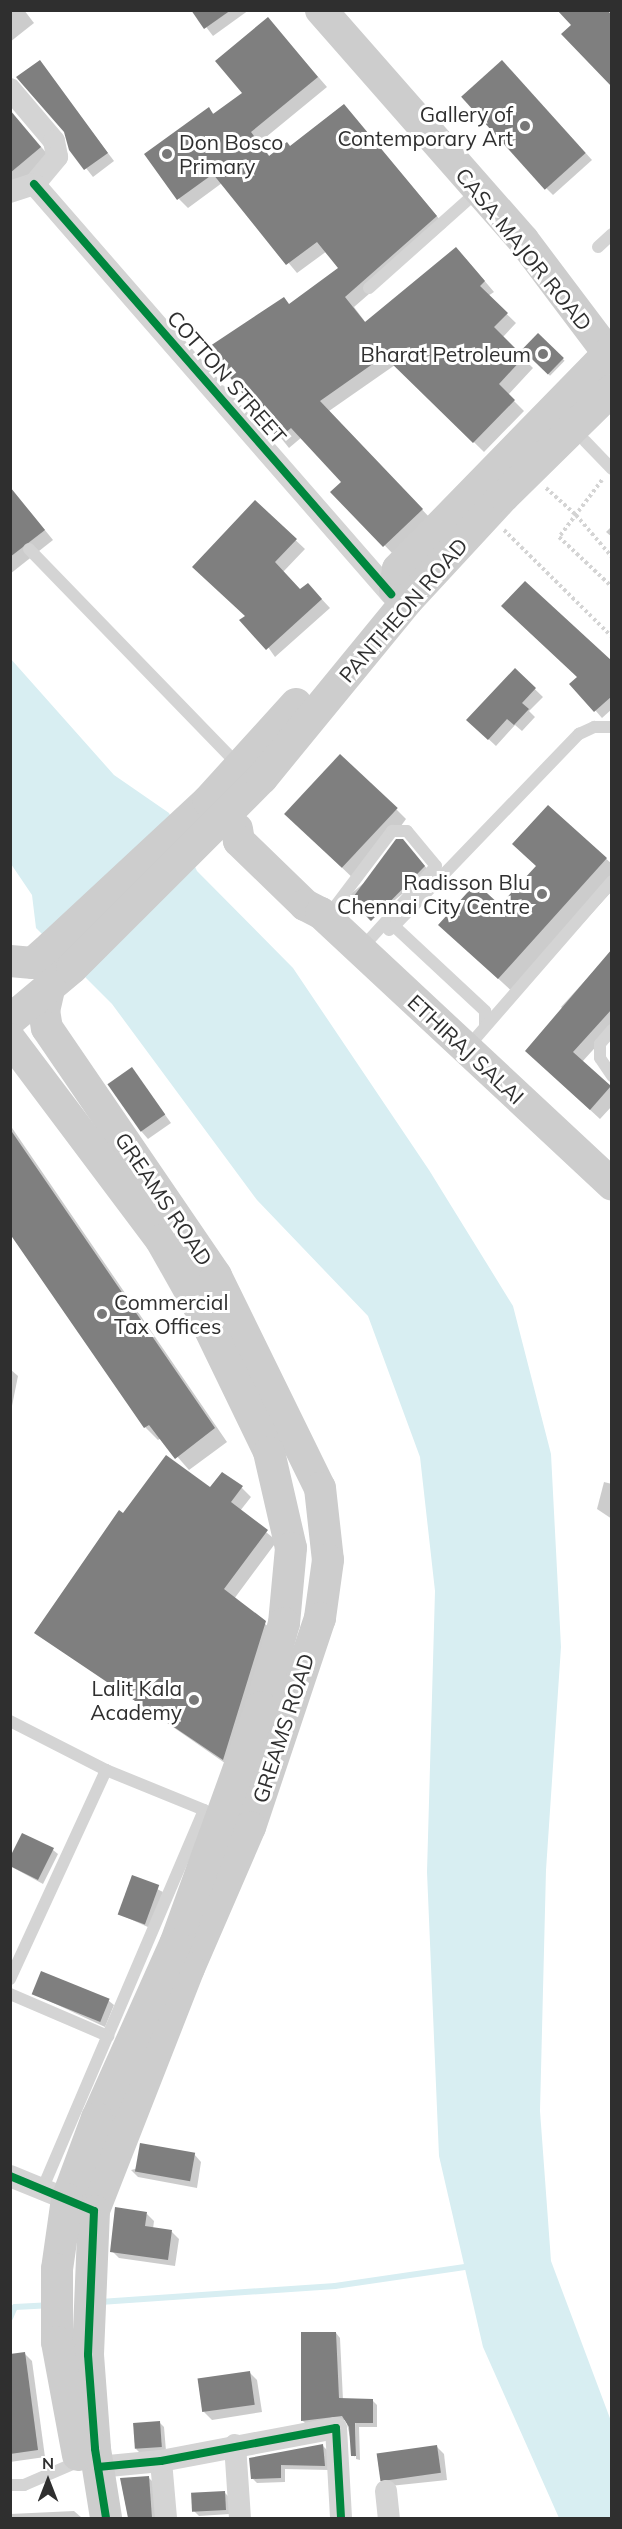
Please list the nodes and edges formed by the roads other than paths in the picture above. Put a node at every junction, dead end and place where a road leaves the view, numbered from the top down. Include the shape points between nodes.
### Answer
1 (321, 10) edge
2 (10, 89) edge
3 (34, 184) junction
4 (479, 190) junction
5 (10, 192) edge
6 (612, 234) edge
7 (598, 247) dead end
8 (369, 288) dead end
9 (610, 357) edge
10 (612, 390) edge
11 (612, 416) edge
12 (585, 441) junction
13 (611, 469) edge
14 (29, 549) dead end
15 (406, 588) junction
16 (612, 727) edge
17 (251, 773) junction
18 (220, 825) junction
19 (612, 881) edge
20 (324, 916) junction
21 (394, 926) junction
22 (363, 952) junction
23 (38, 968) edge
24 (10, 1020) edge
25 (612, 1030) edge
26 (476, 1037) junction
27 (10, 1039) edge
28 (612, 1076) edge
29 (612, 1184) edge
30 (10, 1721) edge
31 (106, 1770) junction
32 (15, 1953) edge
33 (10, 1979) edge
34 (10, 1994) edge
35 (108, 2036) junction
36 (10, 2176) edge
37 (68, 2200) junction
38 (235, 2445) junction
39 (91, 2459) junction
40 (161, 2461) junction
41 (10, 2485) edge
42 (386, 2491) dead end
43 (86, 2518) edge
44 (105, 2518) edge
45 (166, 2518) edge
46 (240, 2518) edge
47 (341, 2518) edge
48 (389, 2518) edge

1 - 4 main road, CASA MAJOR ROAD
2 - 3 street via 57,147 57,157
3 - 5 street
3 - 15 street, COTTON STREET
4 - 8 lane
4 - 9 main road, CASA MAJOR ROAD via 523,240
6 - 7 lane
9 - 15 main road via 398,569
10 - 15 main road, PANTHEON ROAD
11 - 12 main road
12 - 13 lane
12 - 15 main road via 435,589
14 - 17 lane
15 - 17 main road, PANTHEON ROAD
16 - 21 lane via 594,727 579,734
17 - 18 main road, PANTHEON ROAD
17 - 18 main road via 254,810
18 - 20 main road, ETHIRAJ SALAI via 315,897
18 - 23 main road, PANTHEON ROAD
19 - 26 lane
20 - 22 main road, ETHIRAJ SALAI
20 - 22 lane via 392,831 407,831 436,866
21 - 22 lane
21 - 26 lane via 485,1011
22 - 26 main road, ETHIRAJ SALAI
23 - 24 main road, PANTHEON ROAD
23 - 37 main road, GREAMS ROAD via 47,1028 216,1276 320,1488 328,1560 320,1618 250,1827 189,1968
25 - 28 lane via 600,1044 600,1058
26 - 29 main road, ETHIRAJ SALAI
27 - 37 main road, GREAMS ROAD via 161,1240 200,1309 269,1452 291,1548 284,1623 261,1707 175,1944 97,2118
30 - 31 lane
31 - 32 lane
31 - 35 lane via 204,1810
32 - 33 lane
34 - 35 lane
35 - 37 lane
36 - 37 street
37 - 39 main road, GREAMS ROAD via 88,2355
38 - 40 street
38 - 46 street
38 - 47 street via 336,2428
39 - 40 street
39 - 41 lane via 24,2485
39 - 43 main road, GREAMS ROAD
39 - 44 main road, GREAMS ROAD
40 - 45 street
42 - 48 street

